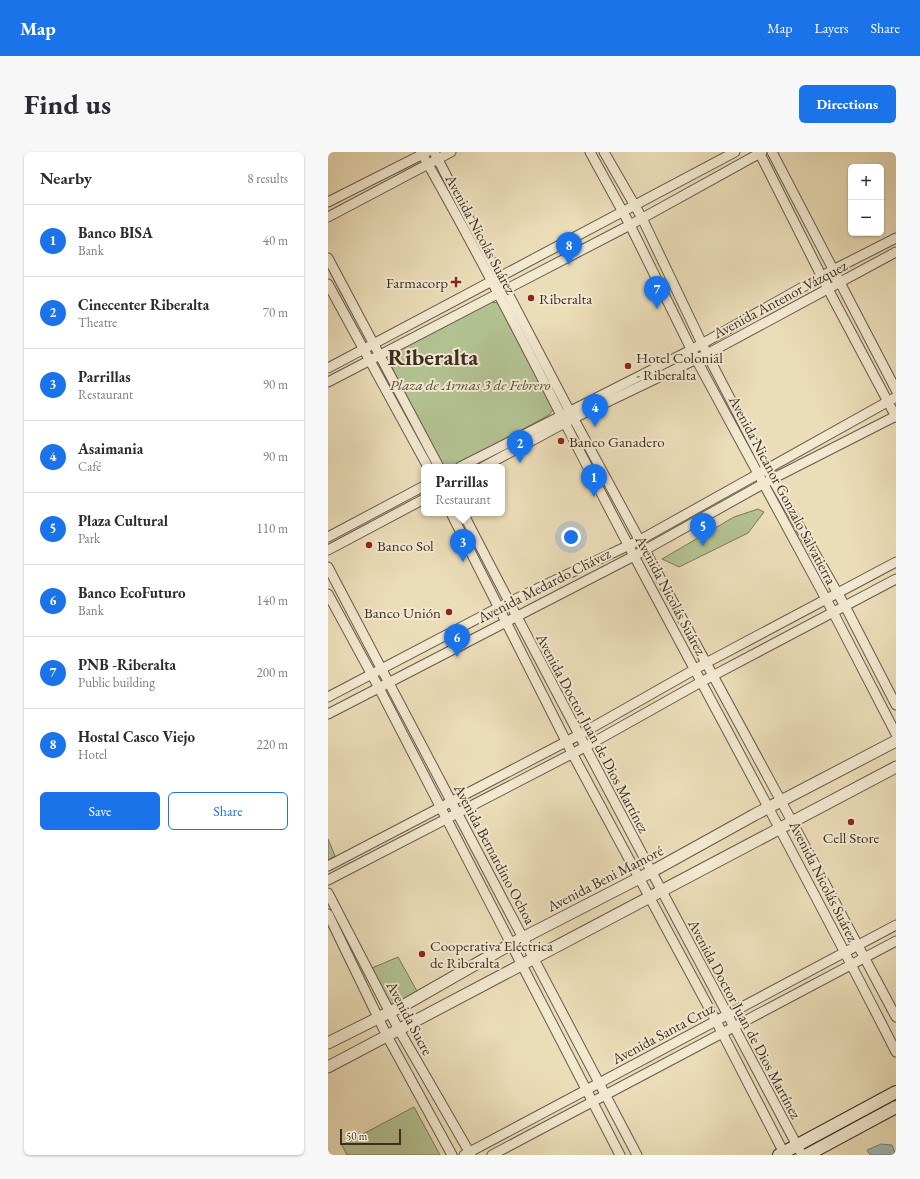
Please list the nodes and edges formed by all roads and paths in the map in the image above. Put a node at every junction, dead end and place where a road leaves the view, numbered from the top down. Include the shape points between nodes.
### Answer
1 (451, 152) edge
2 (590, 152) edge
3 (604, 152) edge
4 (735, 152) edge
5 (760, 152) edge
6 (772, 152) edge
7 (423, 153) edge
8 (436, 156) edge
9 (428, 164) junction
10 (328, 202) edge
11 (634, 206) junction
12 (622, 212) junction
13 (328, 217) edge
14 (642, 218) junction
15 (630, 224) junction
16 (896, 238) edge
17 (896, 252) edge
18 (328, 258) edge
19 (834, 270) junction
20 (500, 276) junction
21 (822, 277) junction
22 (491, 281) junction
23 (840, 283) junction
24 (328, 284) edge
25 (507, 289) junction
26 (828, 289) junction
27 (498, 294) junction
28 (373, 344) junction
29 (702, 344) junction
30 (363, 349) junction
31 (692, 350) junction
32 (380, 354) junction
33 (707, 354) junction
34 (696, 359) junction
35 (370, 360) junction
36 (328, 368) edge
37 (328, 382) edge
38 (896, 390) edge
39 (892, 400) edge
40 (896, 416) edge
41 (567, 417) junction
42 (426, 464) edge
43 (437, 464) edge
44 (466, 464) edge
45 (488, 464) edge
46 (762, 471) junction
47 (768, 482) junction
48 (421, 488) edge
49 (421, 501) edge
50 (452, 516) edge
51 (465, 516) edge
52 (328, 537) edge
53 (640, 540) junction
54 (628, 545) junction
55 (645, 549) junction
56 (328, 550) edge
57 (634, 556) junction
58 (896, 562) edge
59 (328, 567) edge
60 (896, 579) edge
61 (838, 593) junction
62 (328, 594) edge
63 (826, 599) junction
64 (509, 602) junction
65 (845, 606) junction
66 (498, 607) junction
67 (833, 612) junction
68 (515, 615) junction
69 (505, 621) junction
70 (706, 663) junction
71 (382, 669) junction
72 (695, 669) junction
73 (372, 674) junction
74 (714, 676) junction
75 (388, 681) junction
76 (701, 682) junction
77 (378, 686) junction
78 (328, 697) edge
79 (896, 705) edge
80 (328, 714) edge
81 (896, 734) edge
82 (578, 735) junction
83 (566, 741) junction
84 (896, 741) edge
85 (585, 747) junction
86 (572, 753) junction
87 (896, 767) edge
88 (781, 801) junction
89 (451, 802) junction
90 (769, 807) junction
91 (440, 808) junction
92 (456, 812) junction
93 (445, 818) junction
94 (791, 821) junction
95 (780, 827) junction
96 (328, 866) edge
97 (651, 872) junction
98 (639, 878) junction
99 (328, 880) edge
100 (660, 891) junction
101 (328, 892) edge
102 (650, 897) junction
103 (328, 914) edge
104 (896, 925) edge
105 (523, 938) junction
106 (896, 941) edge
107 (511, 944) junction
108 (857, 945) junction
109 (845, 952) junction
110 (865, 958) junction
111 (534, 959) junction
112 (522, 965) junction
113 (852, 965) junction
114 (390, 1012) junction
115 (729, 1014) junction
116 (896, 1017) edge
117 (377, 1018) junction
118 (716, 1021) junction
119 (735, 1026) junction
120 (399, 1030) junction
121 (722, 1032) junction
122 (387, 1036) junction
123 (328, 1043) edge
124 (896, 1052) edge
125 (328, 1067) edge
126 (598, 1084) junction
127 (586, 1090) junction
128 (896, 1092) edge
129 (605, 1095) junction
130 (592, 1102) junction
131 (896, 1107) edge
132 (800, 1150) edge
133 (468, 1154) edge
134 (783, 1154) edge
135 (452, 1155) edge
136 (492, 1155) edge
137 (620, 1155) edge
138 (637, 1155) edge
139 (807, 1155) edge

1 - 8 street
2 - 12 street, Avenida Nicanor Gonzalo Salvatierra
3 - 11 street, Avenida Nicanor Gonzalo Salvatierra
4 - 11 street
5 - 14 street
5 - 21 street
6 - 19 street
7 - 9 street, Avenida Nicolás Suárez
7 - 10 street
8 - 9 street
8 - 20 street, Avenida Nicolás Suárez
9 - 13 street
9 - 22 street, Avenida Nicolás Suárez
11 - 12 street
11 - 14 street, Avenida Nicanor Gonzalo Salvatierra
12 - 15 street, Avenida Nicanor Gonzalo Salvatierra
12 - 20 street
14 - 15 street
14 - 29 street, Avenida Nicanor Gonzalo Salvatierra
15 - 25 street
15 - 31 street, Avenida Nicanor Gonzalo Salvatierra
16 - 19 street
17 - 23 street, Avenida Antenor Vázquez
18 - 28 street
19 - 21 street
19 - 23 street
20 - 22 street
20 - 25 street, Avenida Nicolás Suárez
21 - 26 street
21 - 29 street
22 - 27 street, Avenida Nicolás Suárez
22 - 28 street
23 - 26 street, Avenida Antenor Vázquez
23 - 38 street
24 - 30 street
25 - 27 street
25 - 41 street, Avenida Nicolás Suárez
26 - 33 street, Avenida Antenor Vázquez
26 - 39 street
27 - 32 street
27 - 41 street, Avenida Nicolás Suárez
28 - 30 street
28 - 32 street
29 - 31 street
29 - 33 street, Avenida Nicanor Gonzalo Salvatierra
30 - 35 street
30 - 36 street
31 - 34 street, Avenida Nicanor Gonzalo Salvatierra
31 - 41 street
32 - 35 street
32 - 43 street
33 - 34 street, Avenida Antenor Vázquez
33 - 46 street, Avenida Nicanor Gonzalo Salvatierra
34 - 41 street, Avenida Antenor Vázquez
34 - 46 street, Avenida Nicanor Gonzalo Salvatierra
35 - 37 street
35 - 42 street
39 - 40 street
39 - 46 street, Avenida Medardo Chávez
40 - 47 street, Avenida Medardo Chávez
41 - 44 street, Avenida Antenor Vázquez
41 - 45 street, Avenida Antenor Vázquez
41 - 53 street, Avenida Nicolás Suárez
41 - 54 street, Avenida Nicolás Suárez
46 - 47 street, Avenida Nicanor Gonzalo Salvatierra
46 - 53 street, Avenida Medardo Chávez
47 - 55 street, Avenida Medardo Chávez
47 - 61 street, Avenida Nicanor Gonzalo Salvatierra
47 - 63 street, Avenida Nicanor Gonzalo Salvatierra
48 - 52 street
49 - 56 street
50 - 66 street, Avenida Doctor Juan de Dios Martínez
51 - 64 street, Avenida Doctor Juan de Dios Martínez
53 - 54 street, Avenida Medardo Chávez
53 - 55 street, Avenida Nicolás Suárez
54 - 57 street, Avenida Nicolás Suárez
54 - 64 street, Avenida Medardo Chávez
55 - 57 street, Avenida Medardo Chávez
55 - 70 street, Avenida Nicolás Suárez
57 - 68 street, Avenida Medardo Chávez
57 - 72 street, Avenida Nicolás Suárez
58 - 61 street
59 - 71 street, Avenida Bernardino Ochoa
60 - 65 street
61 - 63 street
61 - 65 street, Avenida Nicanor Gonzalo Salvatierra
62 - 73 street, Avenida Bernardino Ochoa
63 - 67 street, Avenida Nicanor Gonzalo Salvatierra
63 - 70 street
64 - 66 street, Avenida Medardo Chávez
64 - 68 street, Avenida Doctor Juan de Dios Martínez
65 - 67 street
65 - 79 street, Avenida Nicanor Gonzalo Salvatierra
66 - 69 street, Avenida Doctor Juan de Dios Martínez
66 - 71 street, Avenida Medardo Chávez
67 - 74 street
67 - 81 street, Avenida Nicanor Gonzalo Salvatierra
68 - 69 street, Avenida Medardo Chávez
68 - 82 street, Avenida Doctor Juan de Dios Martínez
69 - 75 street, Avenida Medardo Chávez
69 - 83 street, Avenida Doctor Juan de Dios Martínez
70 - 72 street
70 - 74 street, Avenida Nicolás Suárez
71 - 73 street, Avenida Medardo Chávez
71 - 75 street, Avenida Bernardino Ochoa
72 - 76 street, Avenida Nicolás Suárez
72 - 82 street
73 - 77 street, Avenida Bernardino Ochoa
73 - 78 street, Avenida Medardo Chávez
74 - 76 street
74 - 88 street, Avenida Nicolás Suárez
75 - 77 street, Avenida Medardo Chávez
75 - 89 street, Avenida Bernardino Ochoa
76 - 85 street
76 - 90 street, Avenida Nicolás Suárez
77 - 80 street, Avenida Medardo Chávez
77 - 91 street, Avenida Bernardino Ochoa
82 - 83 street
82 - 85 street, Avenida Doctor Juan de Dios Martínez
83 - 86 street, Avenida Doctor Juan de Dios Martínez
83 - 89 street
84 - 88 street, Avenida Beni Mamoré
85 - 86 street
85 - 97 street, Avenida Doctor Juan de Dios Martínez
86 - 92 street
86 - 98 street, Avenida Doctor Juan de Dios Martínez
87 - 94 street
88 - 90 street, Avenida Beni Mamoré
88 - 94 street, Avenida Nicolás Suárez
89 - 91 street
89 - 92 street, Avenida Bernardino Ochoa
90 - 95 street, Avenida Nicolás Suárez
90 - 97 street, Avenida Beni Mamoré
91 - 93 street, Avenida Bernardino Ochoa
91 - 96 street
92 - 93 street
92 - 105 street, Avenida Bernardino Ochoa
93 - 99 street
93 - 107 street, Avenida Bernardino Ochoa
94 - 95 street
94 - 108 street, Avenida Nicolás Suárez
95 - 100 street
95 - 109 street, Avenida Nicolás Suárez
97 - 98 street, Avenida Beni Mamoré
97 - 100 street, Avenida Doctor Juan de Dios Martínez
98 - 102 street, Avenida Doctor Juan de Dios Martínez
98 - 105 street, Avenida Beni Mamoré
100 - 102 street
100 - 115 street, Avenida Doctor Juan de Dios Martínez
101 - 114 street, Avenida Sucre
102 - 111 street
102 - 118 street, Avenida Doctor Juan de Dios Martínez
103 - 117 street, Avenida Sucre
104 - 108 street, Avenida Santa Cruz
105 - 107 street, Avenida Beni Mamoré
105 - 111 street, Avenida Bernardino Ochoa
106 - 110 street, Avenida Santa Cruz
107 - 112 street, Avenida Bernardino Ochoa
107 - 114 street, Avenida Beni Mamoré
108 - 109 street, Avenida Santa Cruz
108 - 110 street, Avenida Nicolás Suárez
109 - 113 street, Avenida Nicolás Suárez
109 - 115 street, Avenida Santa Cruz
110 - 113 street, Avenida Santa Cruz
110 - 116 street, Avenida Nicolás Suárez
111 - 112 street
111 - 126 street, Avenida Bernardino Ochoa
112 - 120 street
112 - 127 street, Avenida Bernardino Ochoa
113 - 119 street, Avenida Santa Cruz
113 - 124 street, Avenida Nicolás Suárez
114 - 117 street, Avenida Beni Mamoré
114 - 120 street, Avenida Sucre
115 - 118 street, Avenida Santa Cruz
115 - 119 street, Avenida Doctor Juan de Dios Martínez
117 - 122 street, Avenida Sucre
117 - 123 street, Avenida Beni Mamoré
118 - 121 street, Avenida Doctor Juan de Dios Martínez
118 - 126 street, Avenida Santa Cruz
119 - 121 street, Avenida Santa Cruz
119 - 132 street, Avenida Doctor Juan de Dios Martínez
120 - 122 street
120 - 133 street, Avenida Sucre
121 - 129 street, Avenida Santa Cruz
121 - 134 street, Avenida Doctor Juan de Dios Martínez
122 - 125 street
122 - 135 street, Avenida Sucre
126 - 127 street, Avenida Santa Cruz
126 - 129 street, Avenida Bernardino Ochoa
127 - 130 street, Avenida Bernardino Ochoa
127 - 133 street, Avenida Santa Cruz
128 - 132 main road
129 - 130 street, Avenida Santa Cruz
129 - 138 street, Avenida Bernardino Ochoa
130 - 136 street, Avenida Santa Cruz
130 - 137 street, Avenida Bernardino Ochoa
131 - 139 main road
132 - 134 main road

